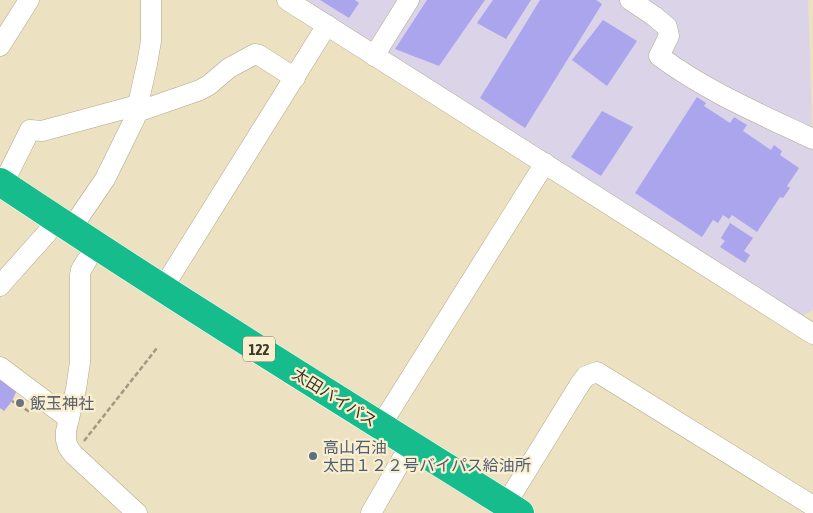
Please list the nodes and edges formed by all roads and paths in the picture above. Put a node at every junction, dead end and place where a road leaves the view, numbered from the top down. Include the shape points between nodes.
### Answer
1 (29, 0) edge
2 (151, 0) edge
3 (287, 0) edge
4 (409, 0) edge
5 (630, 0) edge
6 (328, 25) junction
7 (0, 46) edge
8 (374, 56) junction
9 (295, 78) junction
10 (137, 108) junction
11 (813, 140) edge
12 (545, 163) junction
13 (1, 190) edge
14 (59, 231) junction
15 (87, 260) junction
16 (0, 286) edge
17 (163, 288) junction
18 (813, 334) edge
19 (158, 348) dead end
20 (0, 367) edge
21 (68, 418) junction
22 (381, 425) junction
23 (73, 454) junction
24 (402, 459) junction
25 (813, 506) edge
26 (504, 510) edge
27 (137, 513) edge
28 (371, 513) edge

1 - 7 street
2 - 10 street via 150,41
3 - 6 street
4 - 8 street
5 - 11 street via 667,27 669,36 659,56 727,99
6 - 8 street
6 - 9 street
8 - 12 street
9 - 10 street via 255,54 229,68 205,87
9 - 17 street
10 - 13 street via 42,131 30,130
10 - 14 street via 105,179
12 - 18 street
12 - 22 street
13 - 14 highway, 太田バイパス / 122
14 - 15 highway, 太田バイパス / 122
14 - 16 street
14 - 17 highway, 太田バイパス / 122
15 - 21 street via 80,275 80,362
15 - 24 highway, 太田バイパス / 122
17 - 22 highway, 太田バイパス / 122
19 - 23 path
20 - 21 street
21 - 23 street via 66,440
22 - 26 highway, 太田バイパス / 122
23 - 27 street
24 - 26 highway, 太田バイパス / 122
24 - 28 street
25 - 26 street via 597,372 586,376 580,384

